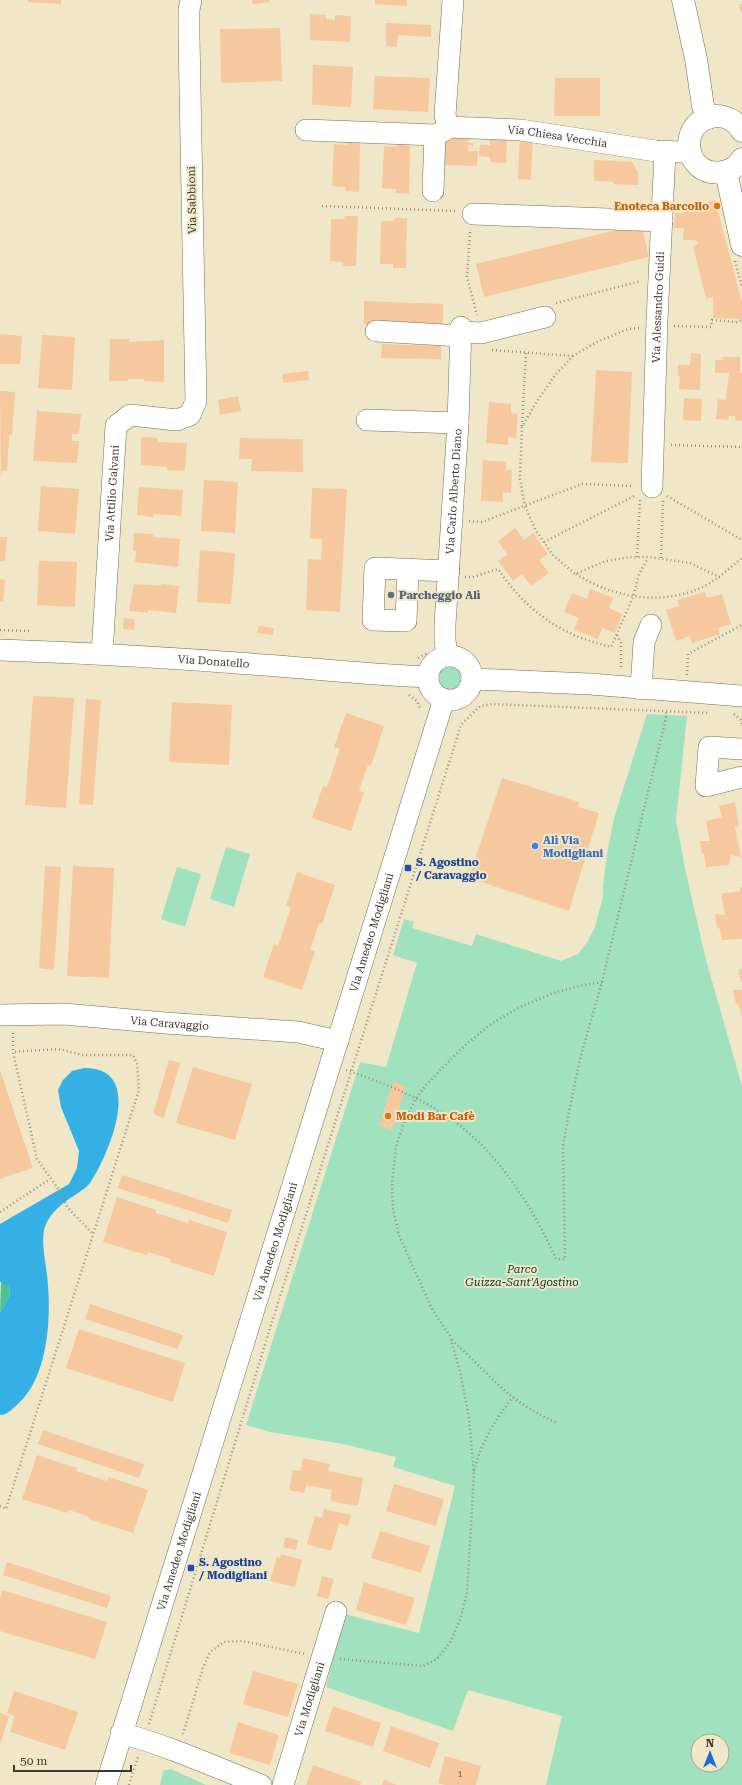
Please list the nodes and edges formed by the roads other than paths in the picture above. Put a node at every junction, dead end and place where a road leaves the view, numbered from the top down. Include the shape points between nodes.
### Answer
1 (191, 0) edge
2 (453, 0) edge
3 (683, 0) edge
4 (708, 118) junction
5 (306, 130) dead end
6 (742, 130) edge
7 (442, 131) junction
8 (690, 151) junction
9 (665, 152) junction
10 (734, 165) edge
11 (433, 191) dead end
12 (466, 219) road end
13 (662, 221) junction
14 (742, 245) edge
15 (549, 310) road end
16 (376, 331) dead end
17 (461, 332) junction
18 (196, 401) joint
19 (367, 420) dead end
20 (458, 423) junction
21 (652, 487) road end
22 (408, 570) dead end
23 (448, 574) junction
24 (651, 625) dead end
25 (0, 650) edge
26 (102, 654) junction
27 (447, 656) junction
28 (428, 677) junction
29 (472, 679) junction
30 (641, 689) junction
31 (742, 696) edge
32 (444, 699) junction
33 (742, 749) edge
34 (742, 777) edge
35 (0, 1015) edge
36 (338, 1041) junction
37 (336, 1612) dead end
38 (121, 1733) junction
39 (106, 1785) edge
40 (261, 1785) edge
41 (283, 1785) edge

1 - 18 street, Via Sabbioni via 189,36
2 - 7 street via 445,121
3 - 4 main road via 703,106
4 - 6 main road via 726,118 735,122
4 - 8 main road via 695,127 689,143
5 - 7 street, Via Chiesa Vecchia
7 - 9 street, Via Chiesa Vecchia via 521,130
7 - 11 street
8 - 9 street
8 - 10 main road via 693,160 708,172 718,173
9 - 13 street, Via Alessandro Guidi
10 - 14 main road
12 - 13 street
13 - 21 street, Via Alessandro Guidi via 659,282 663,323
15 - 17 street via 485,341
16 - 17 street
17 - 20 street, Via Carlo Alberto Diano
18 - 26 street, Via Attilio Galvani via 190,415 177,420 130,415 116,426
19 - 20 street
20 - 23 street, Via Carlo Alberto Diano
22 - 23 street
23 - 27 street, Via Carlo Alberto Diano via 445,640
24 - 30 street via 644,642
25 - 26 street, Via Donatello
26 - 28 street, Via Donatello
27 - 28 street via 436,660
27 - 29 street via 462,659 471,671
28 - 32 street via 432,691
29 - 30 street
29 - 32 street via 463,696 457,699
30 - 31 street
32 - 36 street, Via Amedeo Modigliani
33 - 34 street via 709,747 706,786
35 - 36 street, Via Caravaggio via 64,1014 298,1032
36 - 38 street, Via Amedeo Modigliani
37 - 41 street, Via Modigliani
38 - 39 street, Via Amedeo Modigliani
38 - 40 street via 144,1739

